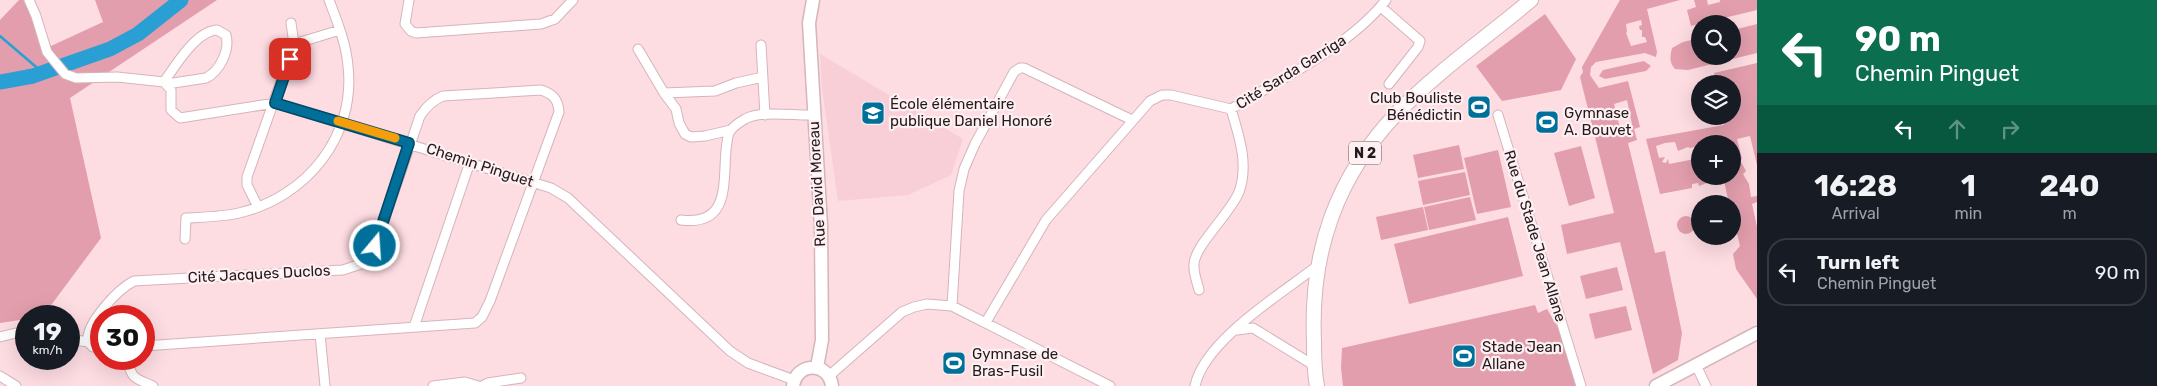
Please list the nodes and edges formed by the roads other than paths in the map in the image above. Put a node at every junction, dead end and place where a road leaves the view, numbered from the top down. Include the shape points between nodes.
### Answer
1 (29, 0) edge
2 (329, 0) edge
3 (409, 0) edge
4 (573, 0) edge
5 (813, 0) edge
6 (1532, 0) edge
7 (1384, 3) edge
8 (291, 23) dead end
9 (340, 30) junction
10 (294, 44) junction
11 (761, 45) dead end
12 (638, 49) dead end
13 (763, 76) junction
14 (166, 83) junction
15 (1389, 84) dead end
16 (664, 93) junction
17 (275, 103) junction
18 (1231, 109) junction
19 (765, 115) junction
20 (814, 115) junction
21 (1498, 115) dead end
22 (1132, 120) junction
23 (343, 123) junction
24 (731, 130) junction
25 (409, 143) junction
26 (470, 162) junction
27 (532, 181) junction
28 (258, 207) junction
29 (681, 220) dead end
30 (185, 239) dead end
31 (1317, 266) junction
32 (1199, 290) dead end
33 (952, 306) junction
34 (986, 322) junction
35 (414, 328) junction
36 (1234, 331) junction
37 (15, 333) edge
38 (1757, 333) edge
39 (320, 334) junction
40 (0, 336) edge
41 (80, 341) edge
42 (88, 342) joint
43 (155, 345) edge
44 (1696, 365) junction
45 (1315, 366) junction
46 (817, 367) junction
47 (131, 370) edge
48 (0, 376) edge
49 (521, 378) dead end
50 (831, 381) edge
51 (1092, 382) edge
52 (793, 383) edge
53 (1316, 385) edge
54 (16, 386) edge
55 (153, 386) edge
56 (325, 386) edge
57 (433, 386) edge
58 (480, 386) edge
59 (1110, 386) edge
60 (1195, 386) edge
61 (1581, 386) edge
62 (1656, 386) edge
63 (1706, 386) edge

1 - 14 street via 47,52 65,74 76,78 117,76
2 - 9 street
3 - 4 street via 405,24 416,33 541,24 554,19
5 - 20 street, Rue David Moreau via 809,24
6 - 31 main road, N 2 via 1434,79 1392,119 1342,189 1329,220
7 - 15 street via 1420,41
7 - 18 street, Cité Sarda Garriga via 1346,40
8 - 10 street
9 - 10 street
9 - 23 street via 349,80
10 - 17 street
11 - 13 street
12 - 16 street
13 - 16 street via 715,91
13 - 19 street
14 - 14 street via 185,52 208,33 218,30 226,35 225,54 212,75
14 - 17 street, Chemin Pinguet via 171,90 171,110 180,118
16 - 24 street via 676,109 685,134 705,136
17 - 23 street, Chemin Pinguet
17 - 28 street via 246,181
18 - 22 street, Cité Sarda Garriga via 1162,95 1150,101
18 - 32 street via 1243,156 1239,191 1195,260 1193,266
19 - 20 street
19 - 24 street via 746,119
20 - 46 street, Rue David Moreau via 821,226 822,340
21 - 61 street, Rue du Stade Jean Allane
22 - 33 street via 1024,68 1014,72 964,169 959,191
22 - 34 street, Cité Sarda Garriga via 1042,226
23 - 25 street, Chemin Pinguet
23 - 28 street via 324,159 296,188
24 - 29 street via 718,210 710,216
25 - 26 street, Chemin Pinguet
25 - 27 street, Cité Jacques Duclos via 424,109 443,96 542,90 555,97 559,112
25 - 42 street, Cité Jacques Duclos via 375,246 364,263 343,270 134,281 115,294 88,330
26 - 27 street, Chemin Pinguet
26 - 35 street
27 - 35 street, Cité Jacques Duclos via 482,317 465,325
27 - 52 street, Chemin Pinguet via 568,198 730,351 748,363
28 - 30 street via 239,214 186,218
31 - 36 street
31 - 45 main road, N 2 via 1313,304
33 - 34 street
33 - 50 street via 927,304 902,312
34 - 51 street
35 - 39 street, Cité Jacques Duclos
36 - 45 street via 1253,328
36 - 60 street via 1210,354
37 - 40 street
38 - 44 street
39 - 43 street, Cité Jacques Duclos
39 - 56 street
41 - 42 street
44 - 62 street
44 - 63 street
45 - 53 main road, N 2
46 - 50 street
46 - 52 street via 802,370
47 - 55 street via 136,380
48 - 54 street
49 - 58 street
51 - 59 street
57 - 58 street via 465,382

